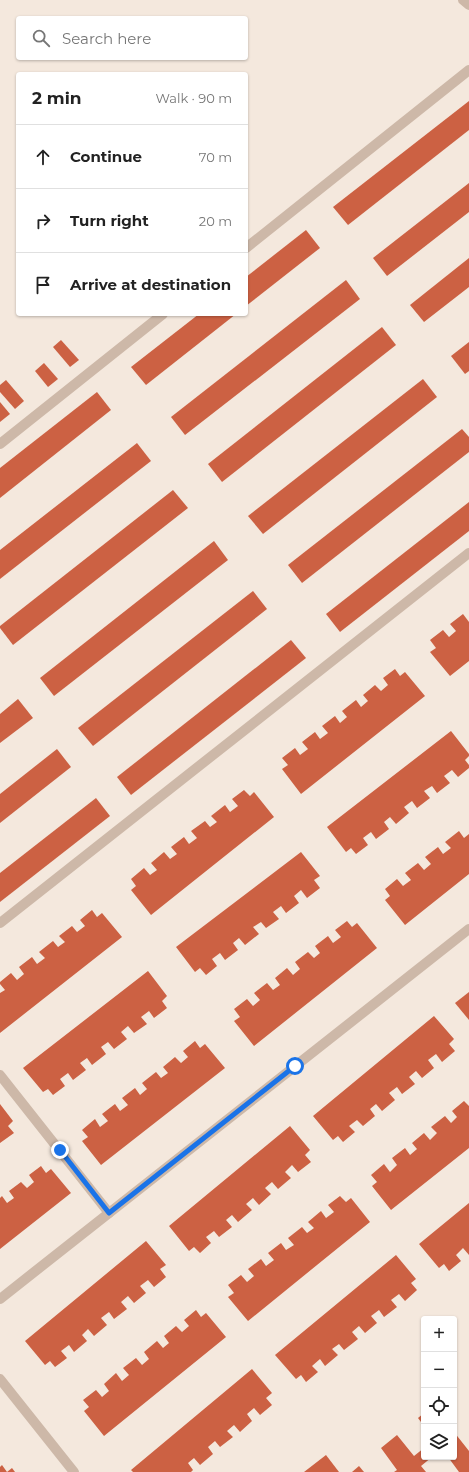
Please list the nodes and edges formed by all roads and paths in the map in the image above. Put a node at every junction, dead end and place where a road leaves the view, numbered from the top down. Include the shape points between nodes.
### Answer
1 (463, 0) edge
2 (469, 5) edge
3 (469, 70) edge
4 (248, 246) edge
5 (160, 316) edge
6 (0, 444) edge
7 (469, 553) edge
8 (0, 923) edge
9 (469, 929) edge
10 (0, 1075) edge
11 (109, 1213) junction
12 (0, 1299) edge
13 (0, 1379) edge
14 (74, 1472) edge

1 - 2 lane
3 - 4 lane
5 - 6 lane
7 - 8 lane
9 - 11 lane
10 - 11 lane
11 - 12 lane
13 - 14 lane

